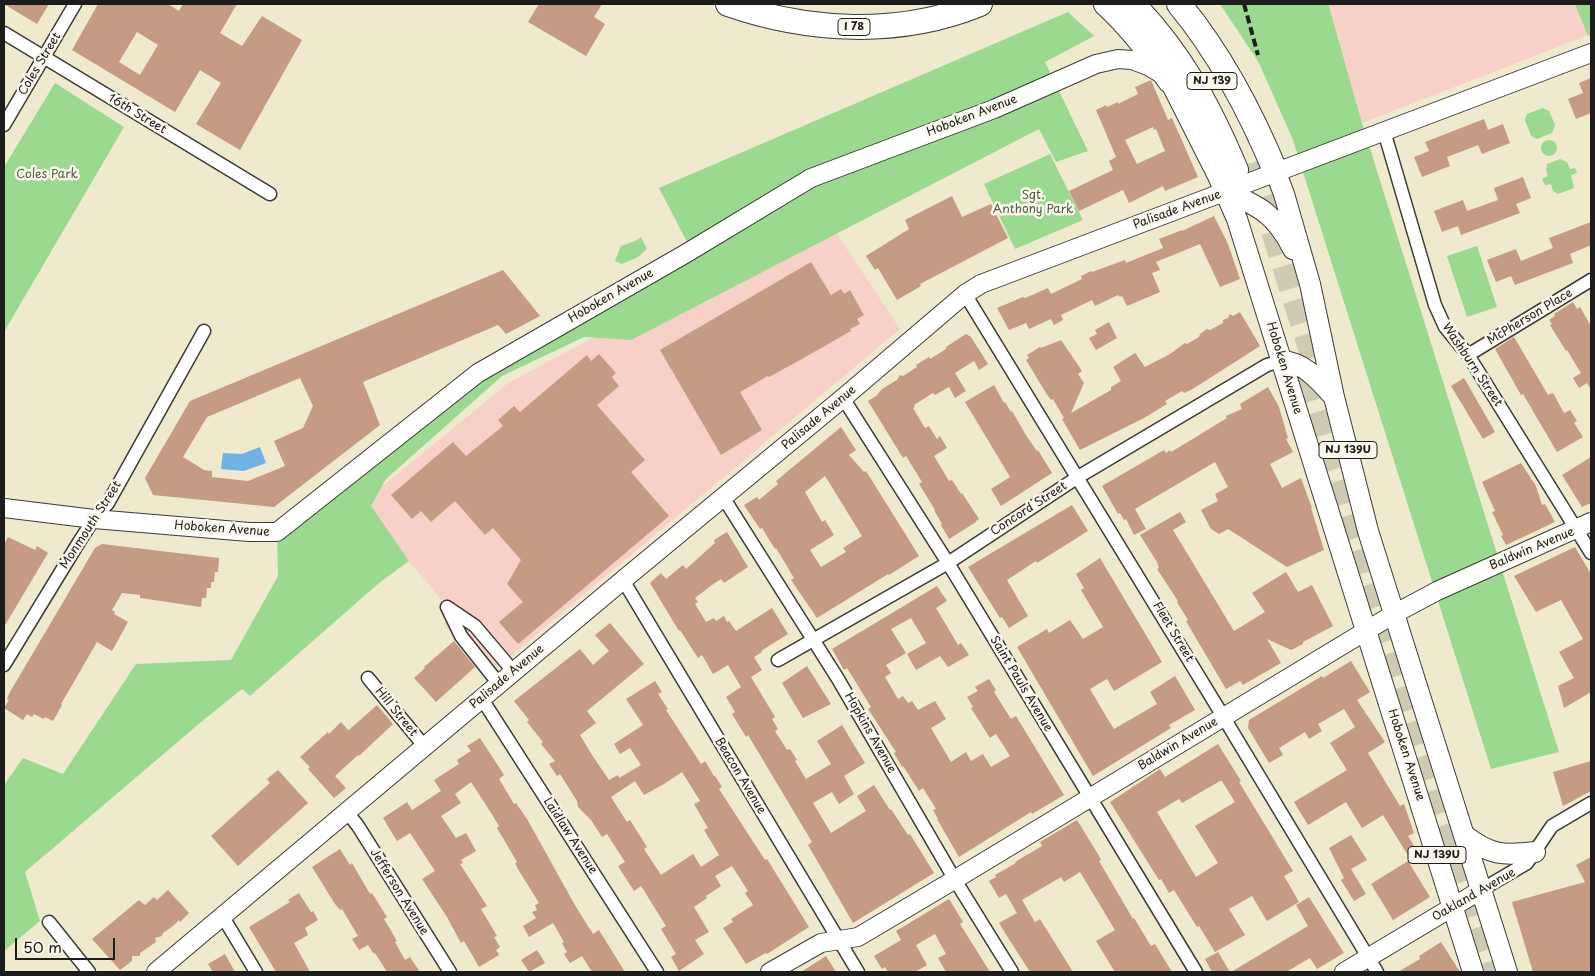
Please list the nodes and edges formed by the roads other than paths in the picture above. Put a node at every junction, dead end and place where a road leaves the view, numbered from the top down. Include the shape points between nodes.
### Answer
1 (75, 4) edge
2 (728, 4) edge
3 (980, 4) edge
4 (1106, 4) edge
5 (1150, 10) edge
6 (4, 33) edge
7 (1591, 53) edge
8 (44, 57) junction
9 (1170, 81) junction
10 (4, 125) edge
11 (1380, 133) junction
12 (1244, 166) tunnel mouth
13 (1276, 173) junction
14 (1226, 192) junction
15 (270, 194) dead end
16 (1591, 280) edge
17 (1310, 284) junction
18 (965, 294) junction
19 (204, 331) dead end
20 (1468, 355) junction
21 (1282, 361) junction
22 (1334, 397) junction
23 (843, 398) junction
24 (1078, 477) junction
25 (723, 497) junction
26 (4, 508) edge
27 (94, 519) junction
28 (1584, 526) edge
29 (1591, 553) edge
30 (948, 563) junction
31 (623, 580) junction
32 (1394, 614) junction
33 (1366, 630) junction
34 (813, 640) junction
35 (778, 660) dead end
36 (4, 665) edge
37 (514, 672) junction
38 (368, 678) dead end
39 (499, 684) junction
40 (482, 699) junction
41 (1223, 716) junction
42 (425, 747) junction
43 (1090, 798) junction
44 (1591, 803) edge
45 (347, 812) junction
46 (1464, 835) junction
47 (1535, 852) junction
48 (956, 880) junction
49 (1481, 890) junction
50 (1454, 907) junction
51 (223, 917) junction
52 (50, 922) dead end
53 (839, 940) junction
54 (1373, 965) edge
55 (89, 972) edge
56 (156, 972) edge
57 (256, 972) edge
58 (450, 972) edge
59 (658, 972) edge
60 (770, 972) edge
61 (858, 972) edge
62 (1012, 972) edge
63 (1196, 972) edge
64 (1344, 972) edge
65 (1474, 972) edge
66 (1507, 972) edge

1 - 8 street, Coles Street
2 - 3 highway, I 78 via 802,22 848,27 898,26 933,20
4 - 5 highway, NJ 139U
5 - 9 highway, NJ 139U via 1145,45
5 - 12 highway, NJ 139 via 1185,40 1207,72 1231,118
5 - 13 highway, NJ 139U via 1196,24 1241,96
6 - 8 street, 16th Street
7 - 11 street, Palisade Avenue
8 - 10 street, Coles Street
8 - 15 street, 16th Street
9 - 14 main road, Hoboken Avenue / NJ 139U
9 - 27 street, Hoboken Avenue via 1140,63 1124,59 1108,61 811,178 478,373 277,532
11 - 13 street, Palisade Avenue
11 - 20 street, Washburn Street via 1435,305 1445,327
13 - 14 street, Palisade Avenue
13 - 17 main road, NJ 139U
14 - 17 main road via 1258,206 1277,224
14 - 18 street, Palisade Avenue via 989,280
14 - 21 main road, Hoboken Avenue / NJ 139U
16 - 20 street, McPherson Place
17 - 22 main road, NJ 139U
18 - 23 street, Palisade Avenue
18 - 24 street, Fleet Street
19 - 27 street, Monmouth Street via 108,503
20 - 28 street, Washburn Street
21 - 22 main road via 1306,370
21 - 24 street, Concord Street via 1267,365
21 - 33 main road, Hoboken Avenue / NJ 139U
22 - 32 main road, NJ 139U via 1368,531
23 - 25 street, Palisade Avenue
23 - 30 street, Saint Pauls Avenue
24 - 30 street, Concord Street
24 - 41 street, Fleet Street
25 - 31 street, Palisade Avenue
25 - 34 street, Hopkins Avenue
26 - 27 street, Hoboken Avenue
27 - 36 street, Monmouth Street
28 - 29 street, Washburn Street
28 - 32 street, Baldwin Avenue via 1497,563
30 - 34 street, Concord Street
30 - 43 street, Saint Pauls Avenue
31 - 37 street, Palisade Avenue
31 - 53 street, Beacon Avenue
32 - 33 street, Baldwin Avenue
32 - 46 main road, NJ 139U
33 - 41 street, Baldwin Avenue
33 - 50 main road, Hoboken Avenue / NJ 139U
34 - 35 street, Concord Street
34 - 48 street, Hopkins Avenue
37 - 39 street, Palisade Avenue
37 - 39 street via 475,626 447,607 461,636
38 - 42 street, Hill Street
39 - 40 street, Palisade Avenue
40 - 42 street, Palisade Avenue
40 - 59 street, Laidlaw Avenue
41 - 43 street, Baldwin Avenue
41 - 54 street, Fleet Street
42 - 45 street, Palisade Avenue
43 - 48 street, Baldwin Avenue
43 - 63 street, Saint Pauls Avenue
44 - 47 street, Oakland Avenue via 1552,826
45 - 51 street, Palisade Avenue
45 - 58 street, Jefferson Avenue
46 - 47 main road via 1491,852 1513,855
46 - 49 main road, NJ 139U
47 - 49 street, Oakland Avenue via 1523,866
48 - 53 street, Baldwin Avenue via 858,937
48 - 62 street, Hopkins Avenue
49 - 50 street, Oakland Avenue
49 - 66 main road, NJ 139U
50 - 54 street, Oakland Avenue
50 - 65 main road, NJ 139U
51 - 56 street, Palisade Avenue
51 - 57 street
52 - 55 street
53 - 60 street, Baldwin Avenue via 821,943
53 - 61 street, Beacon Avenue
54 - 64 street, Oakland Avenue

